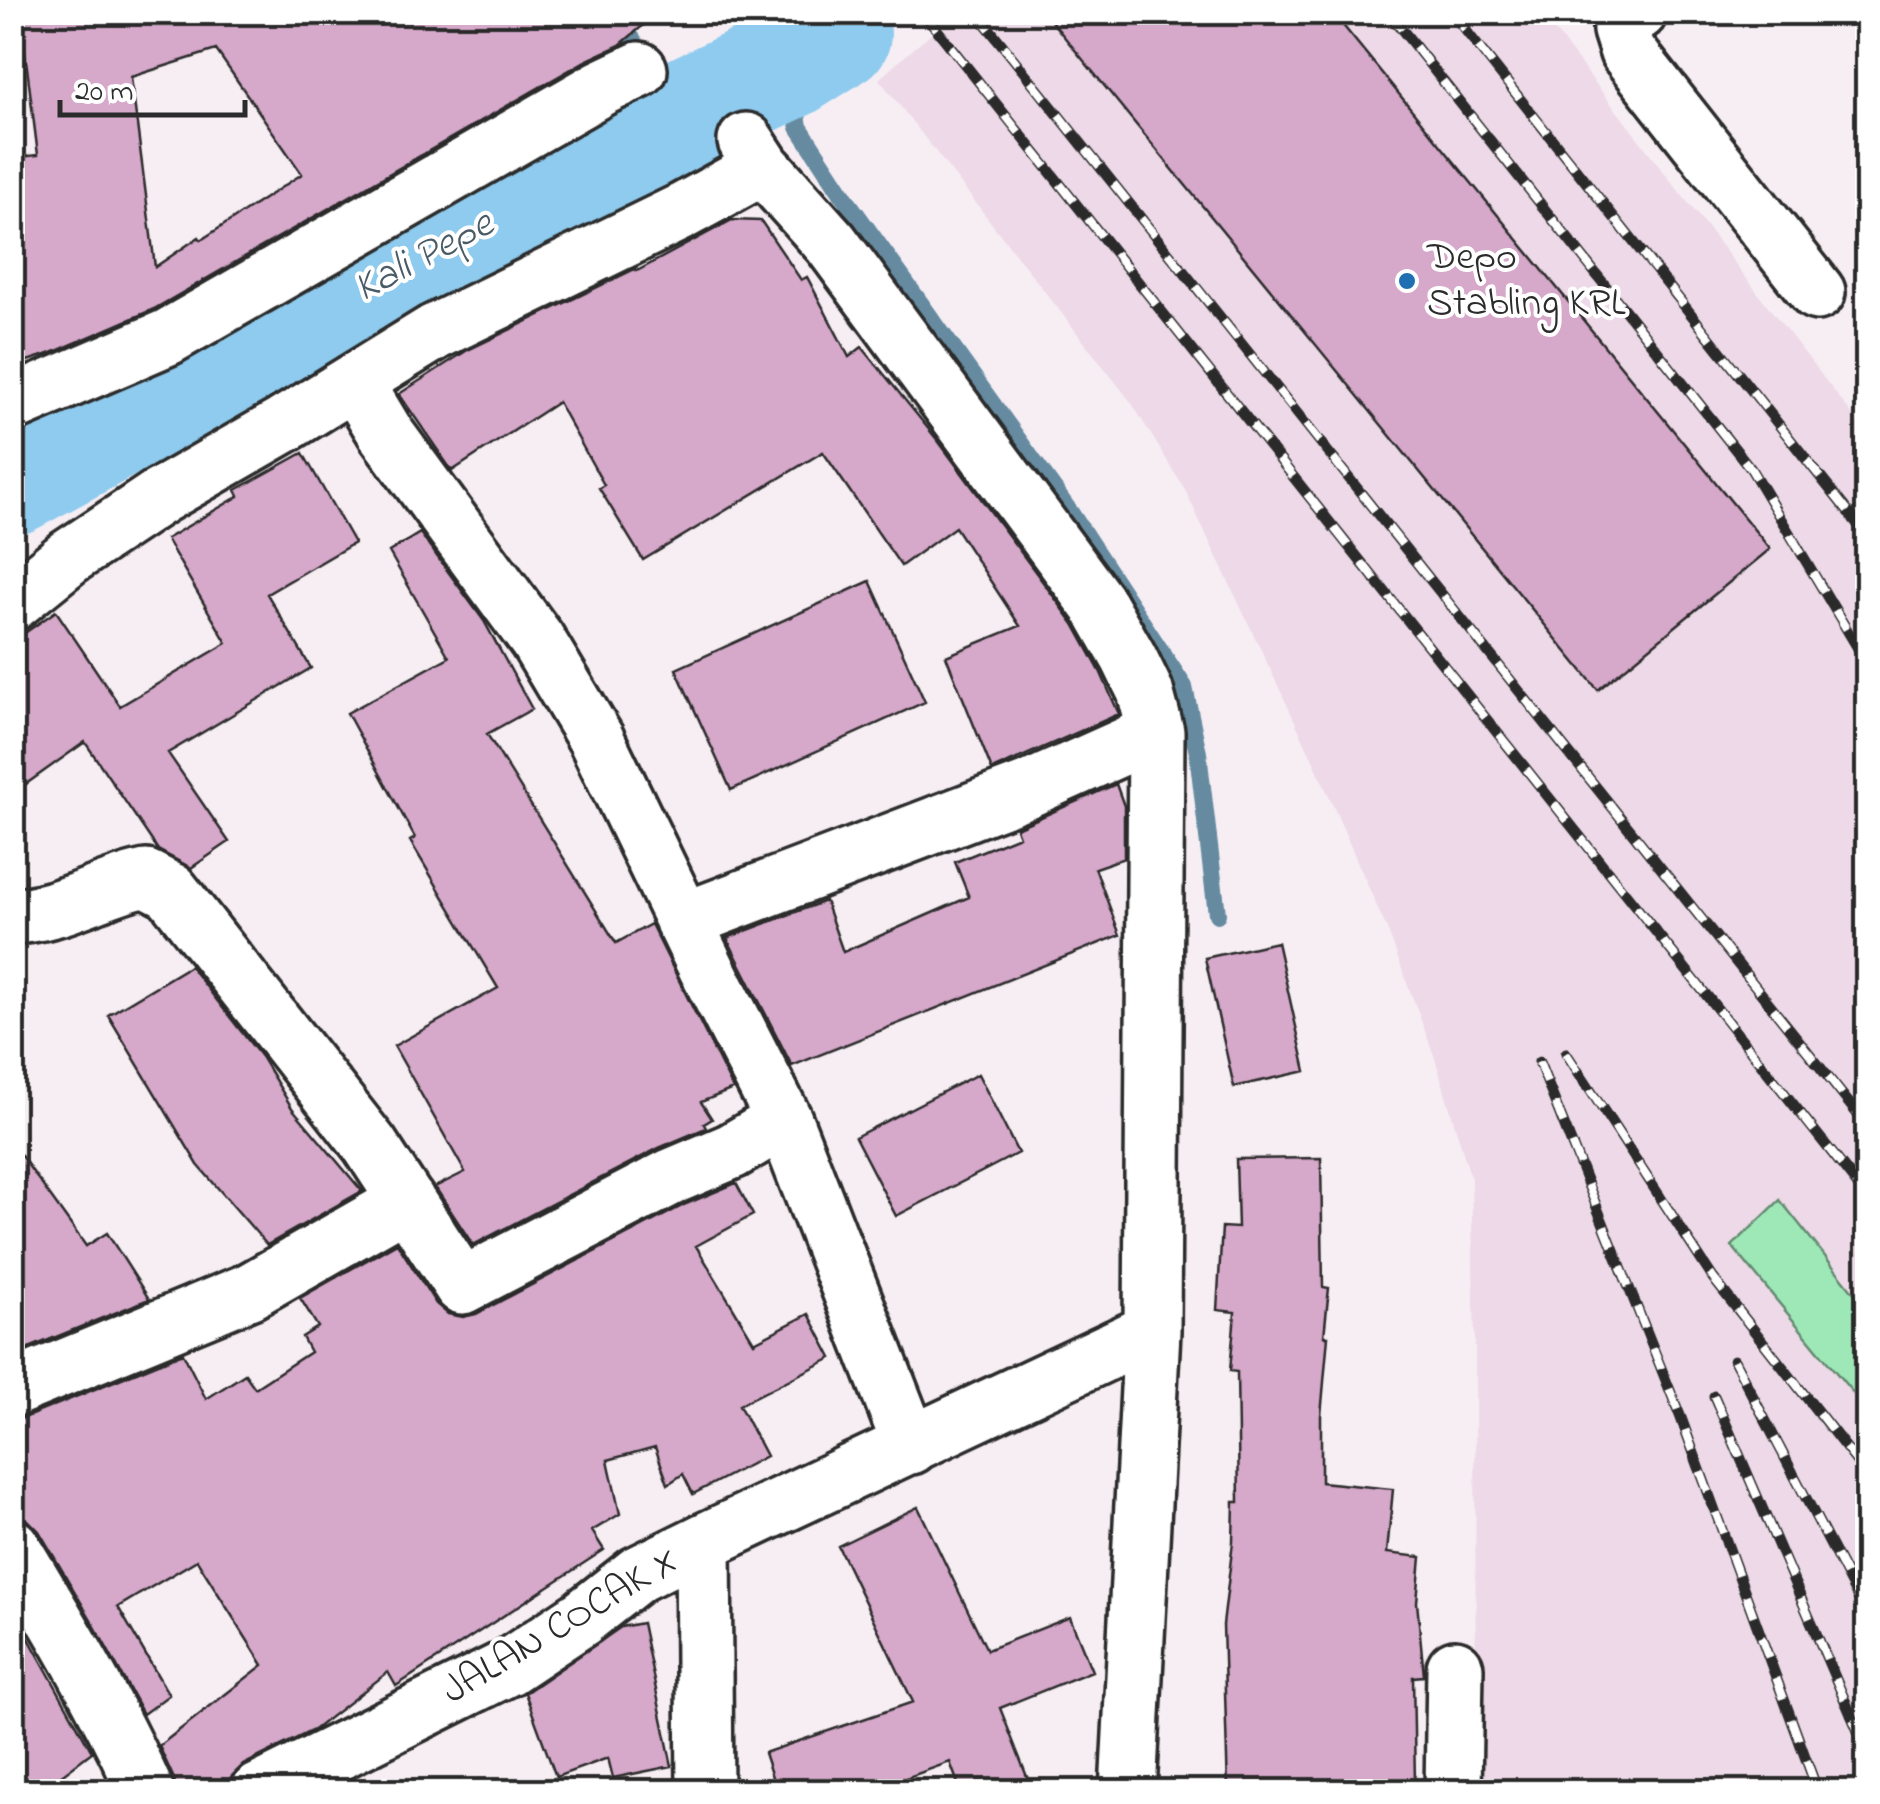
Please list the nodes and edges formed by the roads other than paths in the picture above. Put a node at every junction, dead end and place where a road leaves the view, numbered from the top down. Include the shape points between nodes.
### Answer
1 (1638, 12) edge
2 (639, 70) dead end
3 (1816, 292) dead end
4 (355, 382) junction
5 (12, 404) edge
6 (12, 603) edge
7 (1156, 732) junction
8 (12, 916) edge
9 (683, 920) junction
10 (784, 1120) junction
11 (407, 1201) junction
12 (1152, 1331) junction
13 (12, 1390) edge
14 (911, 1446) junction
15 (704, 1542) junction
16 (12, 1547) edge
17 (1455, 1668) dead end
18 (146, 1792) edge
19 (258, 1792) edge
20 (706, 1792) edge
21 (1128, 1792) edge
22 (1454, 1792) edge

1 - 3 street via 1621,30 1628,52
2 - 5 street via 168,337
4 - 6 street via 159,497
4 - 7 street via 435,332 684,210 755,154 830,243 1100,607 1145,691
4 - 9 street via 386,435 537,640 596,738
7 - 9 street via 1029,789
7 - 12 street
8 - 11 street via 146,878 171,891
9 - 10 street
10 - 11 street via 462,1286
10 - 14 street
11 - 13 street via 250,1291
12 - 14 street, JALAN COCAK X
12 - 21 street
14 - 15 street, JALAN COCAK X
15 - 19 street, JALAN COCAK X via 638,1574 507,1668
15 - 20 street
16 - 18 street
17 - 22 street

